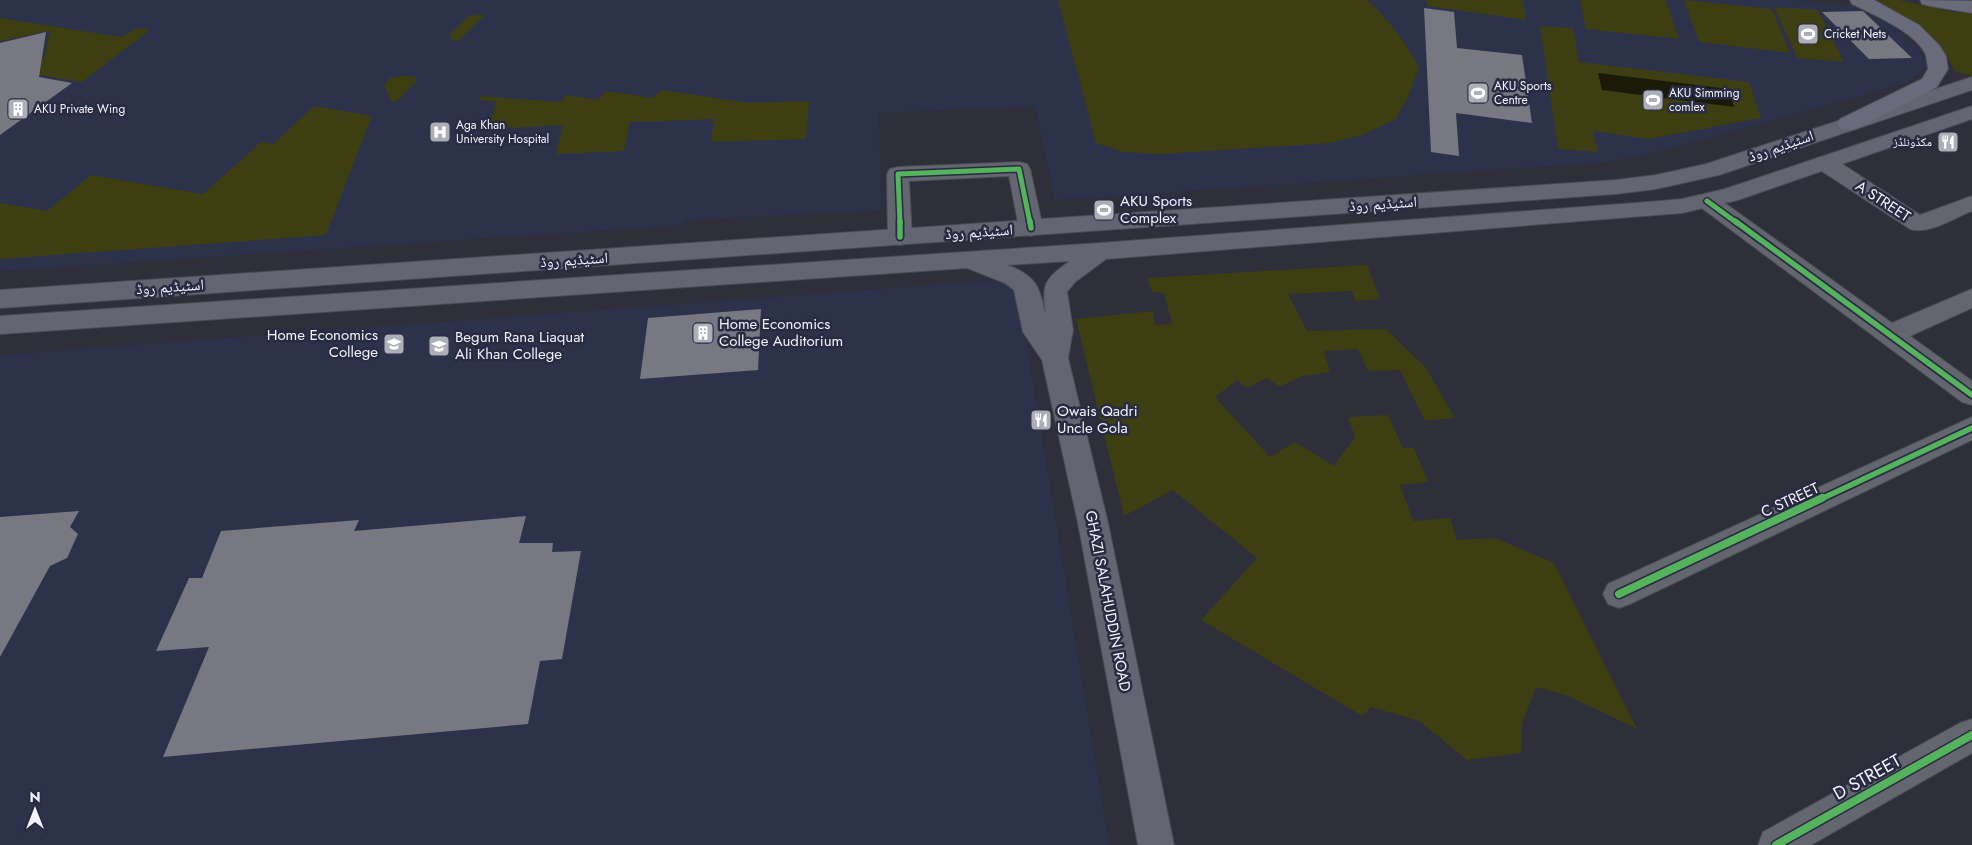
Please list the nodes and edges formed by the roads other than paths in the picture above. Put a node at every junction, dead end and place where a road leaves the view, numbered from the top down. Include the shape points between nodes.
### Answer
1 (1859, 0) edge
2 (1929, 0) edge
3 (1972, 6) edge
4 (1972, 83) edge
5 (1972, 112) edge
6 (1848, 124) junction
7 (1825, 163) junction
8 (1707, 201) junction
9 (1972, 203) edge
10 (1031, 228) junction
11 (900, 237) junction
12 (1100, 251) junction
13 (963, 259) junction
14 (1972, 298) edge
15 (0, 299) edge
16 (0, 325) edge
17 (1889, 335) junction
18 (1055, 358) junction
19 (1972, 395) edge
20 (1972, 428) edge
21 (1619, 594) dead end
22 (1972, 735) edge
23 (1156, 845) edge
24 (1776, 845) edge

1 - 6 highway via 1901,22 1921,37 1935,54 1938,69 1930,83
2 - 3 highway
4 - 6 main road, اسٹیڈیم روڈ
5 - 7 main road, اسٹیڈیم روڈ
6 - 10 main road, اسٹیڈیم روڈ via 1711,170 1656,182 1392,204
7 - 8 main road, اسٹیڈیم روڈ
7 - 9 street, A STREET via 1918,224
8 - 12 main road, اسٹیڈیم روڈ via 1648,210
8 - 17 street
10 - 11 main road, اسٹیڈیم روڈ
10 - 11 street via 1019,169 898,174
11 - 15 main road, اسٹیڈیم روڈ
12 - 13 main road, اسٹیڈیم روڈ
12 - 18 main road, GHAZI SALAHUDDIN ROAD via 1058,284 1055,292 1060,330
13 - 16 main road, اسٹیڈیم روڈ
13 - 18 main road, GHAZI SALAHUDDIN ROAD via 1009,274 1023,284 1028,291 1036,332
14 - 17 street
17 - 19 street
18 - 23 main road, GHAZI SALAHUDDIN ROAD via 1094,522
20 - 21 street, C STREET
22 - 24 street, D STREET

